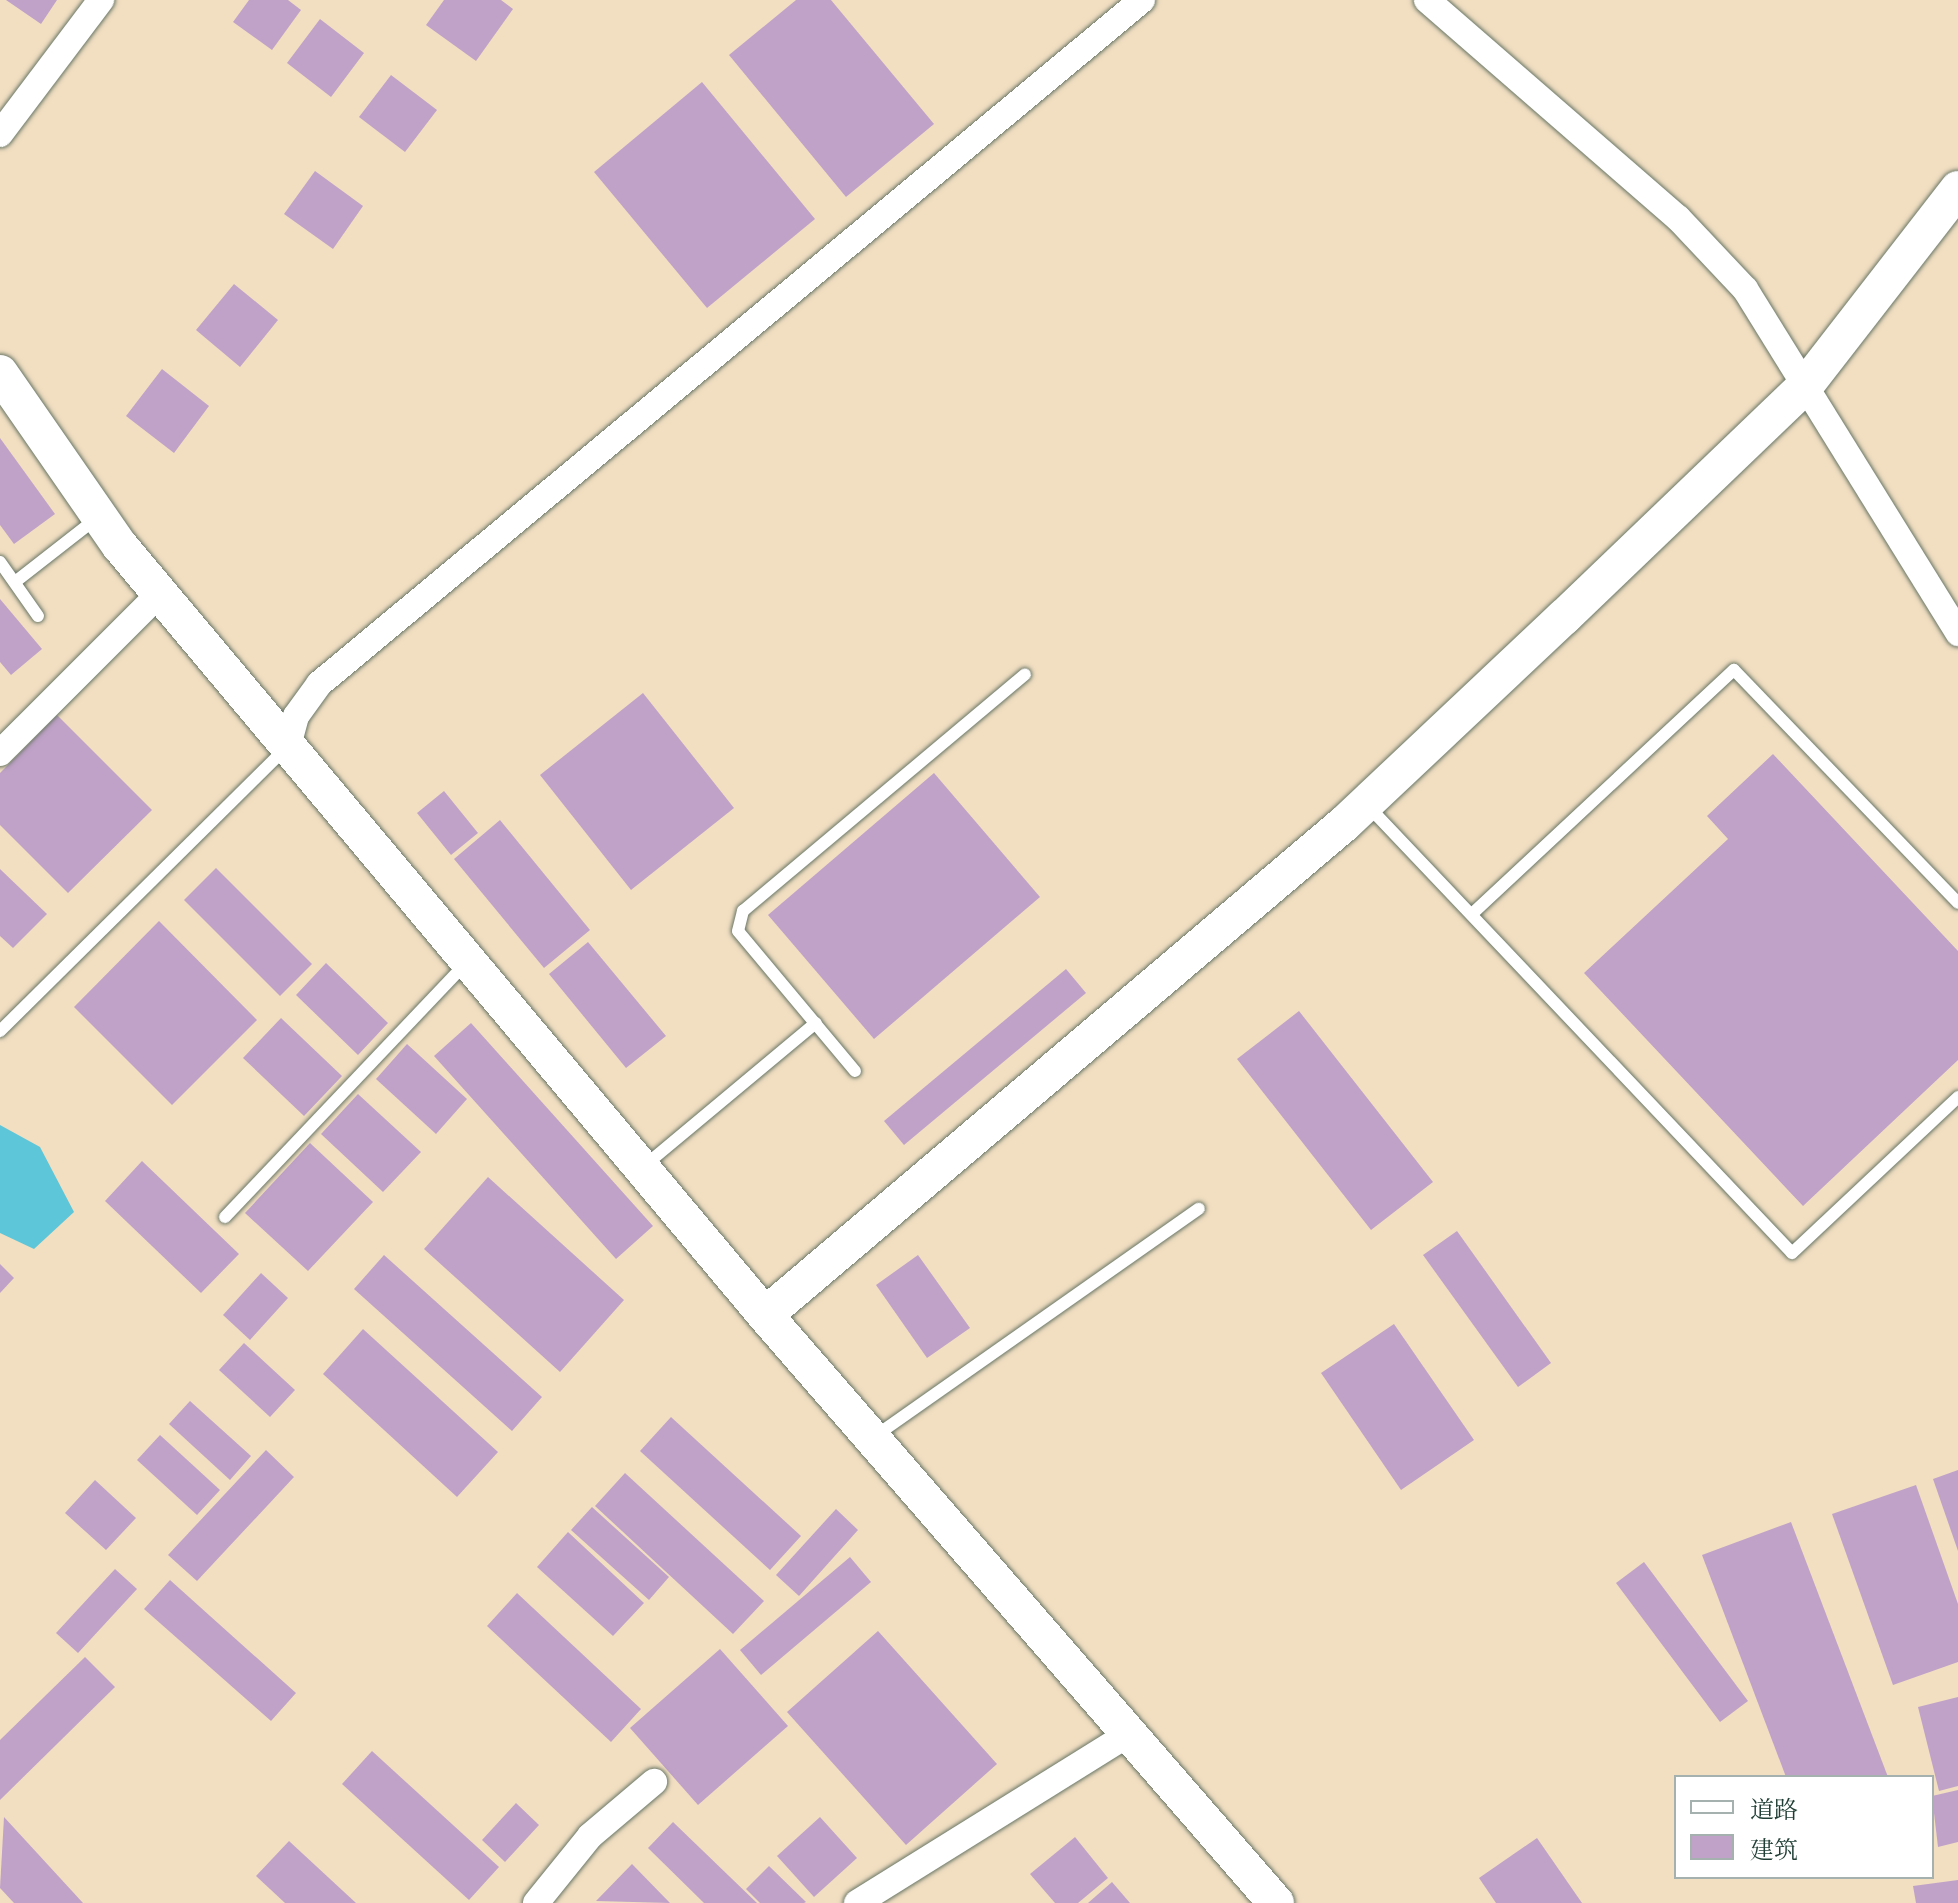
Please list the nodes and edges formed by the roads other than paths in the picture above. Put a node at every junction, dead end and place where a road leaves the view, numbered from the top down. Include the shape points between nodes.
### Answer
1 (101, 0) edge
2 (1142, 0) edge
3 (1427, 0) edge
4 (0, 134) edge
5 (1958, 189) edge
6 (0, 373) edge
7 (1806, 385) junction
8 (99, 516) junction
9 (0, 562) edge
10 (15, 582) junction
11 (160, 593) junction
12 (38, 616) dead end
13 (1958, 633) edge
14 (1025, 674) dead end
15 (288, 746) junction
16 (0, 753) edge
17 (1366, 804) junction
18 (1958, 903) edge
19 (1472, 914) junction
20 (468, 961) junction
21 (816, 1023) junction
22 (0, 1031) edge
23 (855, 1071) dead end
24 (1958, 1097) edge
25 (642, 1168) junction
26 (1199, 1209) dead end
27 (225, 1217) dead end
28 (765, 1315) junction
29 (874, 1437) junction
30 (1130, 1733) junction
31 (654, 1782) dead end
32 (536, 1903) edge
33 (857, 1903) edge
34 (1276, 1903) edge

1 - 4 street
2 - 15 street via 319,684 296,716
3 - 7 street via 1678,218 1745,289
5 - 7 street
6 - 8 street
7 - 13 street
7 - 17 street
8 - 10 lane
8 - 11 street
9 - 10 lane
10 - 12 lane
11 - 15 street
11 - 16 street
14 - 21 lane via 743,911 738,931
15 - 20 street
15 - 22 lane
17 - 19 lane
17 - 28 street
18 - 19 lane via 1734,670
19 - 24 lane via 1792,1253
20 - 25 street
20 - 27 lane
21 - 23 lane
21 - 25 lane
25 - 28 street
26 - 29 lane
28 - 29 street
29 - 30 street
30 - 33 street
30 - 34 street
31 - 32 street via 590,1836

